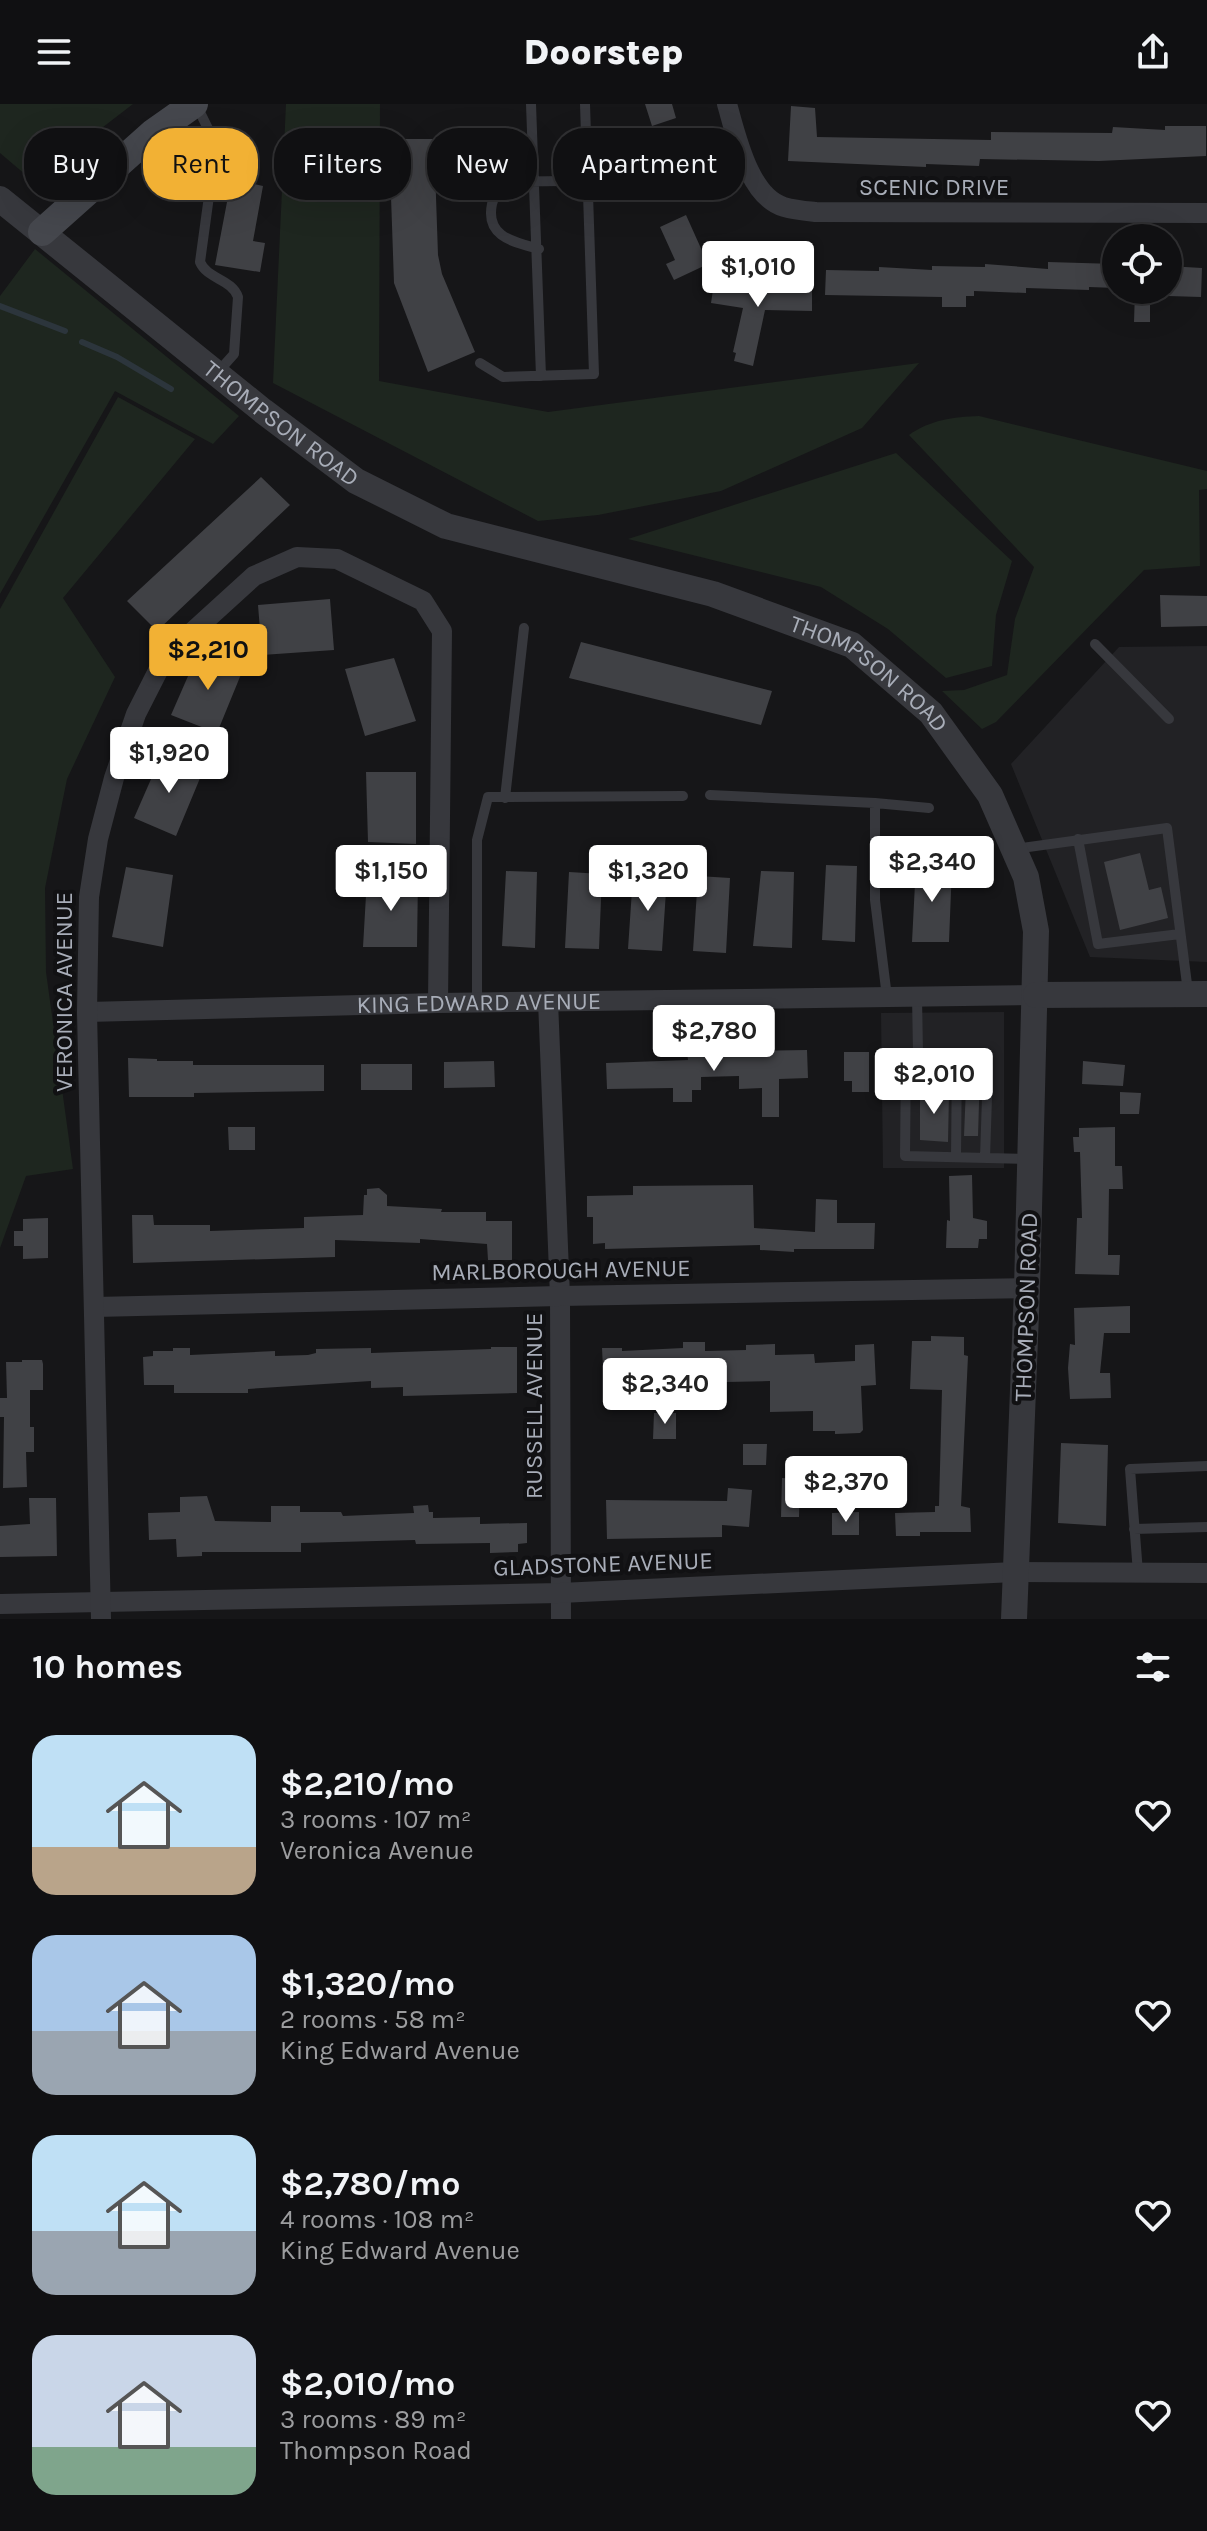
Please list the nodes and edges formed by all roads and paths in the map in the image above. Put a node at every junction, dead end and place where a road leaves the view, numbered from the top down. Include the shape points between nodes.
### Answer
1 (195, 104) edge
2 (531, 104) edge
3 (585, 104) edge
4 (727, 104) edge
5 (532, 128) edge
6 (586, 128) edge
7 (0, 199) edge
8 (493, 200) edge
9 (536, 200) edge
10 (589, 200) edge
11 (1207, 213) edge
12 (42, 232) junction
13 (539, 249) junction
14 (480, 363) dead end
15 (217, 374) junction
16 (541, 376) junction
17 (524, 628) dead end
18 (1095, 644) dead end
19 (1169, 719) dead end
20 (710, 795) dead end
21 (683, 796) dead end
22 (505, 798) junction
23 (875, 803) junction
24 (929, 808) dead end
25 (1078, 839) junction
26 (1014, 849) junction
27 (1180, 934) junction
28 (1198, 994) edge
29 (1036, 995) junction
30 (917, 996) junction
31 (887, 997) junction
32 (548, 1001) junction
33 (438, 1003) junction
34 (477, 1003) junction
35 (87, 1012) junction
36 (918, 1053) junction
37 (957, 1054) junction
38 (956, 1157) junction
39 (985, 1158) junction
40 (1031, 1159) junction
41 (1027, 1288) junction
42 (560, 1296) junction
43 (95, 1307) junction
44 (1207, 1466) edge
45 (1207, 1527) edge
46 (1134, 1529) junction
47 (1015, 1572) junction
48 (1138, 1573) junction
49 (1207, 1573) edge
50 (560, 1593) junction
51 (0, 1604) edge
52 (100, 1610) edge
53 (561, 1619) edge
54 (1014, 1619) edge

1 - 12 main road via 153,133
1 - 15 lane via 216,145 200,262 238,297 234,354
2 - 5 lane
3 - 6 lane
4 - 11 street, SCENIC DRIVE via 756,185 781,207 816,212
7 - 12 street, THOMPSON ROAD
8 - 13 lane via 492,224 500,237
9 - 13 lane
10 - 16 lane via 594,374
12 - 15 street, THOMPSON ROAD
13 - 16 lane
14 - 16 lane via 503,377
15 - 26 street, THOMPSON ROAD via 356,481 446,526 713,594 852,645 931,713 990,795
17 - 22 lane
18 - 19 lane
20 - 23 lane
21 - 22 lane
22 - 34 lane via 488,797 477,840
23 - 24 lane
23 - 31 lane via 875,900
25 - 26 lane
25 - 27 lane via 1098,944
25 - 27 lane via 1167,828
26 - 29 street, THOMPSON ROAD via 1026,877 1036,931
27 - 28 lane
28 - 29 street, KING EDWARD AVENUE
29 - 30 street, KING EDWARD AVENUE
29 - 40 street, THOMPSON ROAD
30 - 31 street, KING EDWARD AVENUE
30 - 36 lane
31 - 32 street, KING EDWARD AVENUE
32 - 34 street, KING EDWARD AVENUE
32 - 42 street, RUSSELL AVENUE
33 - 34 street, KING EDWARD AVENUE
33 - 35 street, KING EDWARD AVENUE
33 - 35 street, VERONICA AVENUE via 442,631 423,601 337,559 297,557 254,576 165,657 136,714 95,854
35 - 43 street, VERONICA AVENUE
36 - 37 lane
36 - 38 lane via 906,1054 905,1156
37 - 38 lane via 962,1076
37 - 39 lane via 977,1056 986,1064
38 - 39 lane
39 - 40 lane
40 - 41 street, THOMPSON ROAD
41 - 42 street, MARLBOROUGH AVENUE
41 - 47 street, THOMPSON ROAD
42 - 43 street, MARLBOROUGH AVENUE
42 - 50 street, RUSSELL AVENUE
43 - 52 street, VERONICA AVENUE
44 - 46 lane via 1130,1469
45 - 46 lane
46 - 48 lane
47 - 48 street, GLADSTONE AVENUE
47 - 50 street, GLADSTONE AVENUE
47 - 54 street, THOMPSON ROAD
48 - 49 street, GLADSTONE AVENUE
50 - 52 street, GLADSTONE AVENUE
50 - 53 street, RUSSELL AVENUE
51 - 52 street, GLADSTONE AVENUE

